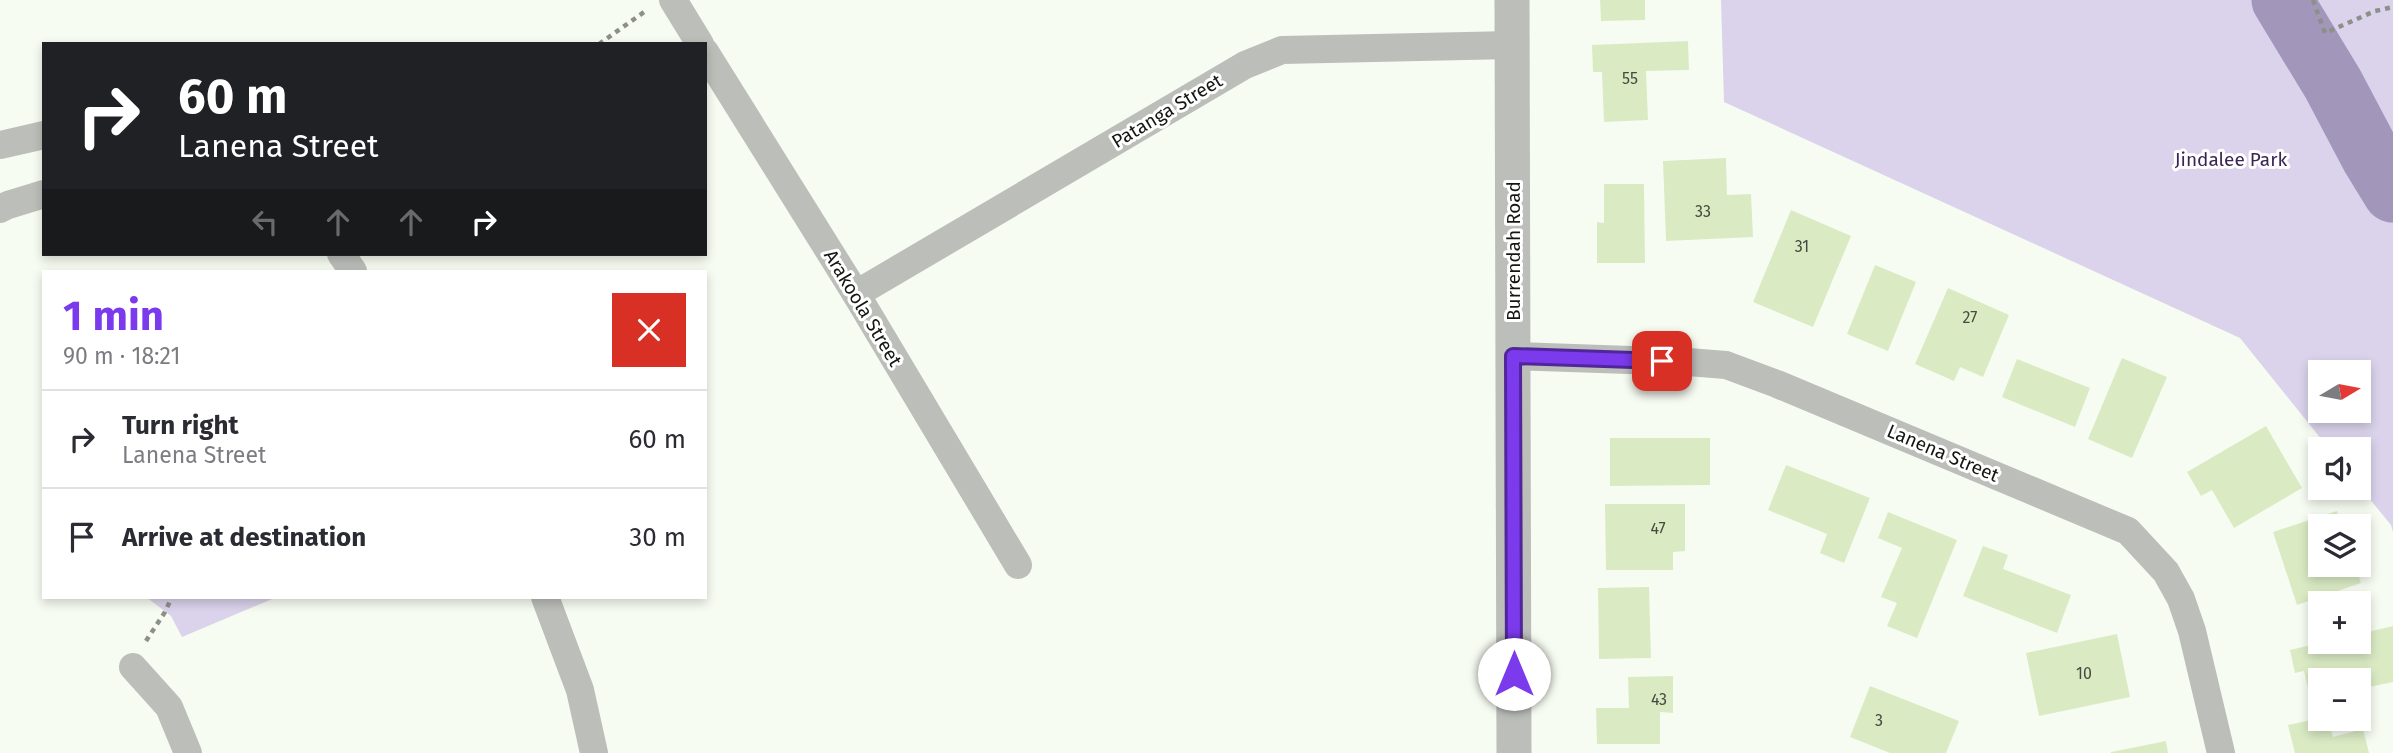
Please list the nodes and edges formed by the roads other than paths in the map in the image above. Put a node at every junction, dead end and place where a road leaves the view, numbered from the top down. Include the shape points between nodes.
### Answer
1 (1512, 0) edge
2 (663, 3) edge
3 (698, 42) edge
4 (1512, 45) junction
5 (707, 55) edge
6 (42, 135) edge
7 (0, 145) edge
8 (42, 195) edge
9 (0, 209) edge
10 (856, 295) junction
11 (1513, 356) junction
12 (1018, 565) dead end
13 (546, 599) edge
14 (133, 667) road end
15 (188, 753) edge
16 (594, 753) edge
17 (1514, 753) edge
18 (2221, 753) edge

1 - 4 street, Burrendah Road
2 - 3 street
4 - 10 street, Patanga Street via 1282,50 1245,65
4 - 11 street, Burrendah Road
5 - 10 street, Arakoola Street
6 - 7 street
8 - 9 street
10 - 12 street, Arakoola Street
11 - 17 street, Burrendah Road
11 - 18 street, Lanena Street via 1726,365 2128,531 2166,572 2181,600
13 - 16 street via 580,690
14 - 15 street via 169,707

